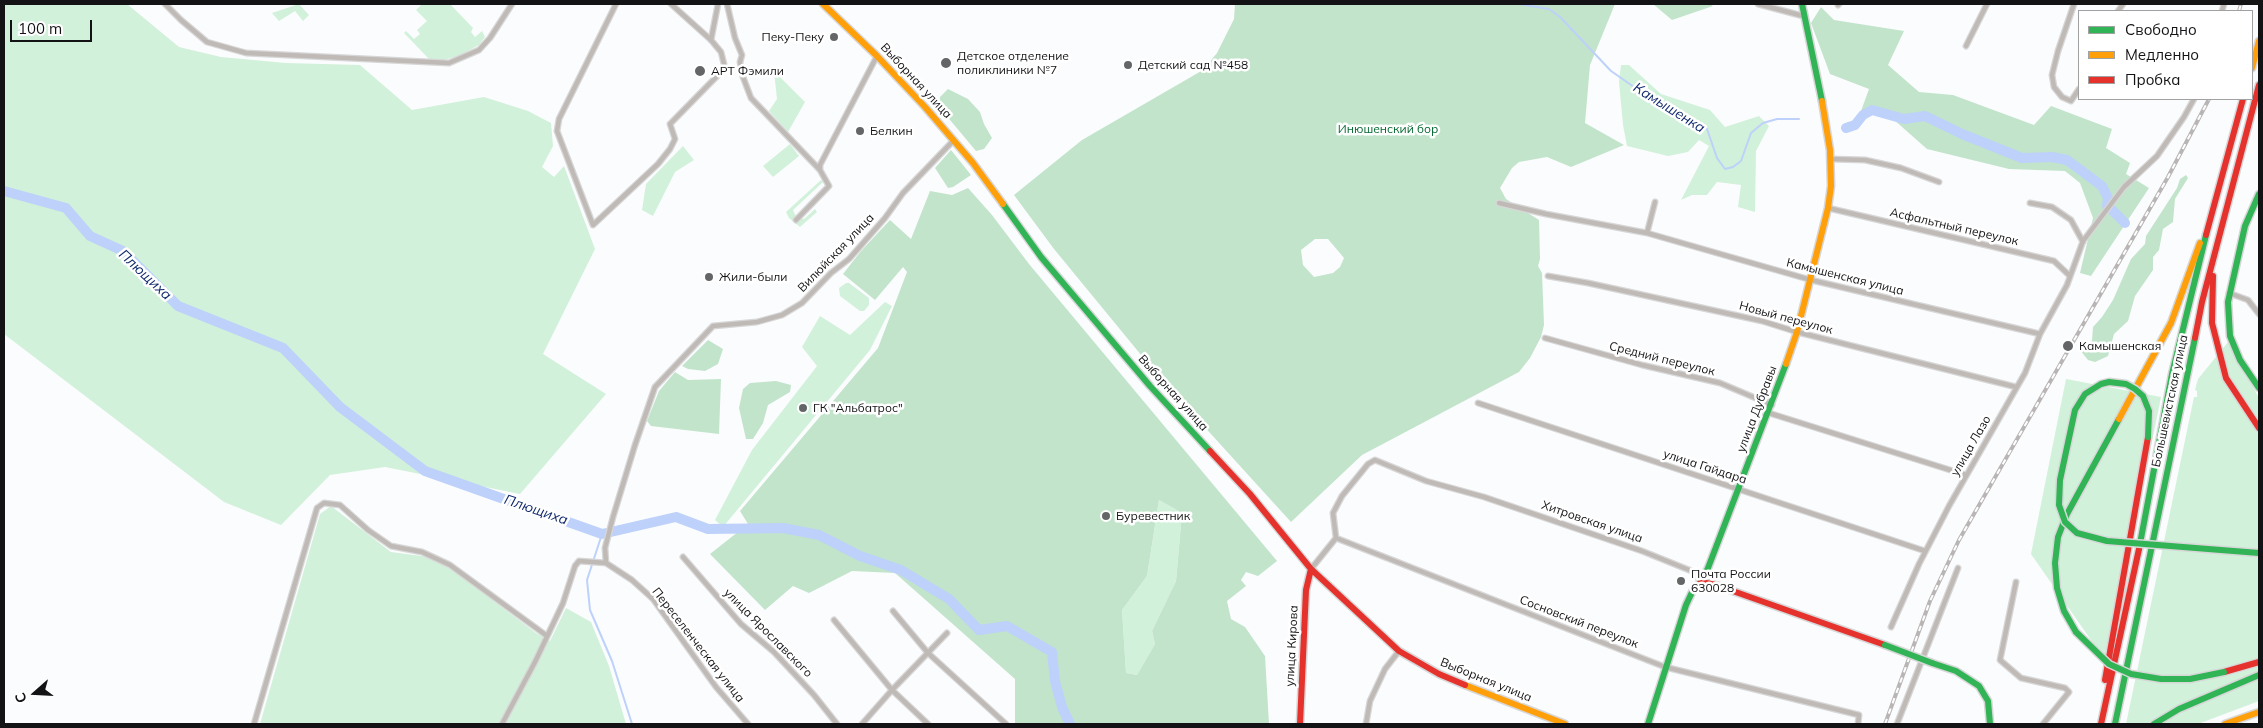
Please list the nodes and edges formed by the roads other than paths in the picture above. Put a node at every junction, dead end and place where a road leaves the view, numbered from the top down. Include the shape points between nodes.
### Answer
1 (165, 4) edge
2 (512, 4) edge
3 (616, 4) edge
4 (671, 4) edge
5 (718, 4) edge
6 (727, 4) edge
7 (823, 4) edge
8 (1758, 4) edge
9 (1802, 4) edge
10 (1987, 4) edge
11 (2074, 4) edge
12 (1804, 16) junction
13 (711, 40) junction
14 (2259, 41) edge
15 (1966, 46) dead end
16 (877, 56) junction
17 (2253, 64) edge
18 (2259, 85) edge
19 (2078, 90) edge
20 (2193, 100) edge
21 (2243, 100) edge
22 (954, 140) junction
23 (1830, 159) junction
24 (820, 170) junction
25 (1939, 182) dead end
26 (2259, 194) edge
27 (1655, 202) dead end
28 (1499, 203) dead end
29 (2030, 203) dead end
30 (1828, 208) junction
31 (2210, 219) junction
32 (796, 220) dead end
33 (1647, 233) junction
34 (2083, 242) junction
35 (2218, 244) junction
36 (1548, 276) dead end
37 (2070, 276) junction
38 (1811, 280) junction
39 (2229, 293) junction
40 (2259, 314) edge
41 (1797, 332) junction
42 (2040, 334) junction
43 (1545, 338) dead end
44 (2016, 387) junction
45 (2259, 388) edge
46 (1478, 403) dead end
47 (1772, 405) junction
48 (1769, 413) junction
49 (2259, 428) edge
50 (1966, 475) junction
51 (1739, 489) junction
52 (1336, 538) junction
53 (1925, 551) junction
54 (2259, 553) edge
55 (683, 557) dead end
56 (606, 563) junction
57 (1958, 568) dead end
58 (1311, 569) junction
59 (1701, 582) junction
60 (2016, 582) dead end
61 (893, 611) dead end
62 (834, 620) dead end
63 (1891, 627) dead end
64 (947, 634) dead end
65 (547, 636) junction
66 (1399, 651) junction
67 (928, 653) junction
68 (2259, 662) edge
69 (1665, 667) junction
70 (2259, 675) edge
71 (892, 690) junction
72 (2259, 712) edge
73 (254, 724) edge
74 (502, 724) edge
75 (748, 724) edge
76 (837, 724) edge
77 (862, 724) edge
78 (928, 724) edge
79 (1006, 724) edge
80 (1300, 724) edge
81 (1366, 724) edge
82 (1565, 724) edge
83 (1648, 724) edge
84 (1858, 724) edge
85 (1897, 724) edge
86 (1990, 724) edge
87 (2043, 724) edge
88 (2100, 724) edge
89 (2115, 724) edge
90 (2154, 724) edge
91 (2225, 724) edge

1 - 2 street via 207,42 246,53 449,63 479,50
3 - 13 street via 559,119 557,131 593,225 658,164 675,139 670,124 724,68 724,58
4 - 13 street
5 - 13 street
6 - 24 street via 742,55 743,77 751,98
7 - 16 main road, Выборная улица
8 - 12 street
9 - 12 main road, улица Дубравы
10 - 15 street
11 - 19 street via 2052,75 2054,86 2062,98 2071,101
12 - 23 main road, улица Дубравы via 1820,88
14 - 17 main road
16 - 22 main road, Выборная улица
16 - 24 street
18 - 35 main road, Большевистская улица
20 - 34 street, улица Лазо via 2157,156 2124,187
21 - 31 main road, Большевистская улица
22 - 56 street, Вилюйская улица via 903,192 849,259 802,303 782,315 757,322 713,326 670,370 652,396 612,517 605,548
22 - 58 main road, Выборная улица via 1041,257 1150,386 1250,494
23 - 25 street via 1865,160 1901,168
23 - 30 main road, улица Дубравы
24 - 32 street via 829,186
26 - 39 main road via 2245,226
27 - 33 street
28 - 33 street, Камышенская улица
29 - 34 street via 2052,208 2071,220
30 - 37 street, Асфальтный переулок via 2054,261
30 - 38 main road, улица Дубравы
31 - 68 main road, bridge via 2171,323 2067,514 2058,537 2057,588 2064,612 2076,632 2109,664 2131,674 2190,679
31 - 88 main road, Большевистская улица via 2172,374
33 - 38 street, Камышенская улица
34 - 37 street, улица Лазо
35 - 49 main road via 2212,286 2212,323 2217,347 2226,378
35 - 89 main road, Большевистская улица via 2202,302
36 - 41 street, Новый переулок via 1692,305
37 - 42 street, улица Лазо
38 - 41 main road, улица Дубравы
38 - 42 street, Камышенская улица
39 - 40 street via 2248,300
39 - 45 main road via 2230,336 2240,360
41 - 44 street, Новый переулок
41 - 47 main road, улица Дубравы
42 - 44 street, улица Лазо
43 - 47 street, Средний переулок via 1720,383
44 - 50 street, улица Лазо
46 - 51 street, улица Гайдара
47 - 48 main road, улица Дубравы
48 - 50 street
48 - 51 main road, улица Дубравы
50 - 53 street, улица Лазо
51 - 53 street, улица Гайдара
51 - 59 main road, улица Дубравы
52 - 58 street
52 - 59 street, Хитровская улица via 1333,513 1352,483 1375,460 1426,481 1642,551 1694,572
52 - 69 street, Сосновский переулок
53 - 63 street, улица Лазо
54 - 88 main road, bridge via 2107,541 2077,533 2065,522 2059,505 2060,480 2075,410 2085,394 2109,382 2126,384 2142,396 2149,411 2148,437
55 - 76 street, улица Ярославского via 741,624 774,652
56 - 65 street via 579,560
56 - 75 street, Переселенческая улица via 653,599 716,687
57 - 85 street
58 - 66 main road, Выборная улица
58 - 80 main road, улица Кирова via 1306,590
59 - 69 main road, улица Дубравы via 1694,588 1686,605
59 - 86 main road, Хитровская улица, bridge via 1956,671 1979,686 1988,701
60 - 87 street via 2000,660 2020,678 2068,689 2068,695
61 - 67 street
62 - 71 street
64 - 67 street
65 - 73 street via 450,565 422,552 391,546 340,505 324,503 317,508
65 - 74 street
66 - 81 street via 1385,669 1370,701
66 - 82 main road, Выборная улица via 1439,674
67 - 71 street
67 - 79 street
69 - 83 main road, улица Дубравы
69 - 84 street, Сосновский переулок via 1860,715
70 - 90 main road
71 - 77 street
71 - 78 street
72 - 91 main road

